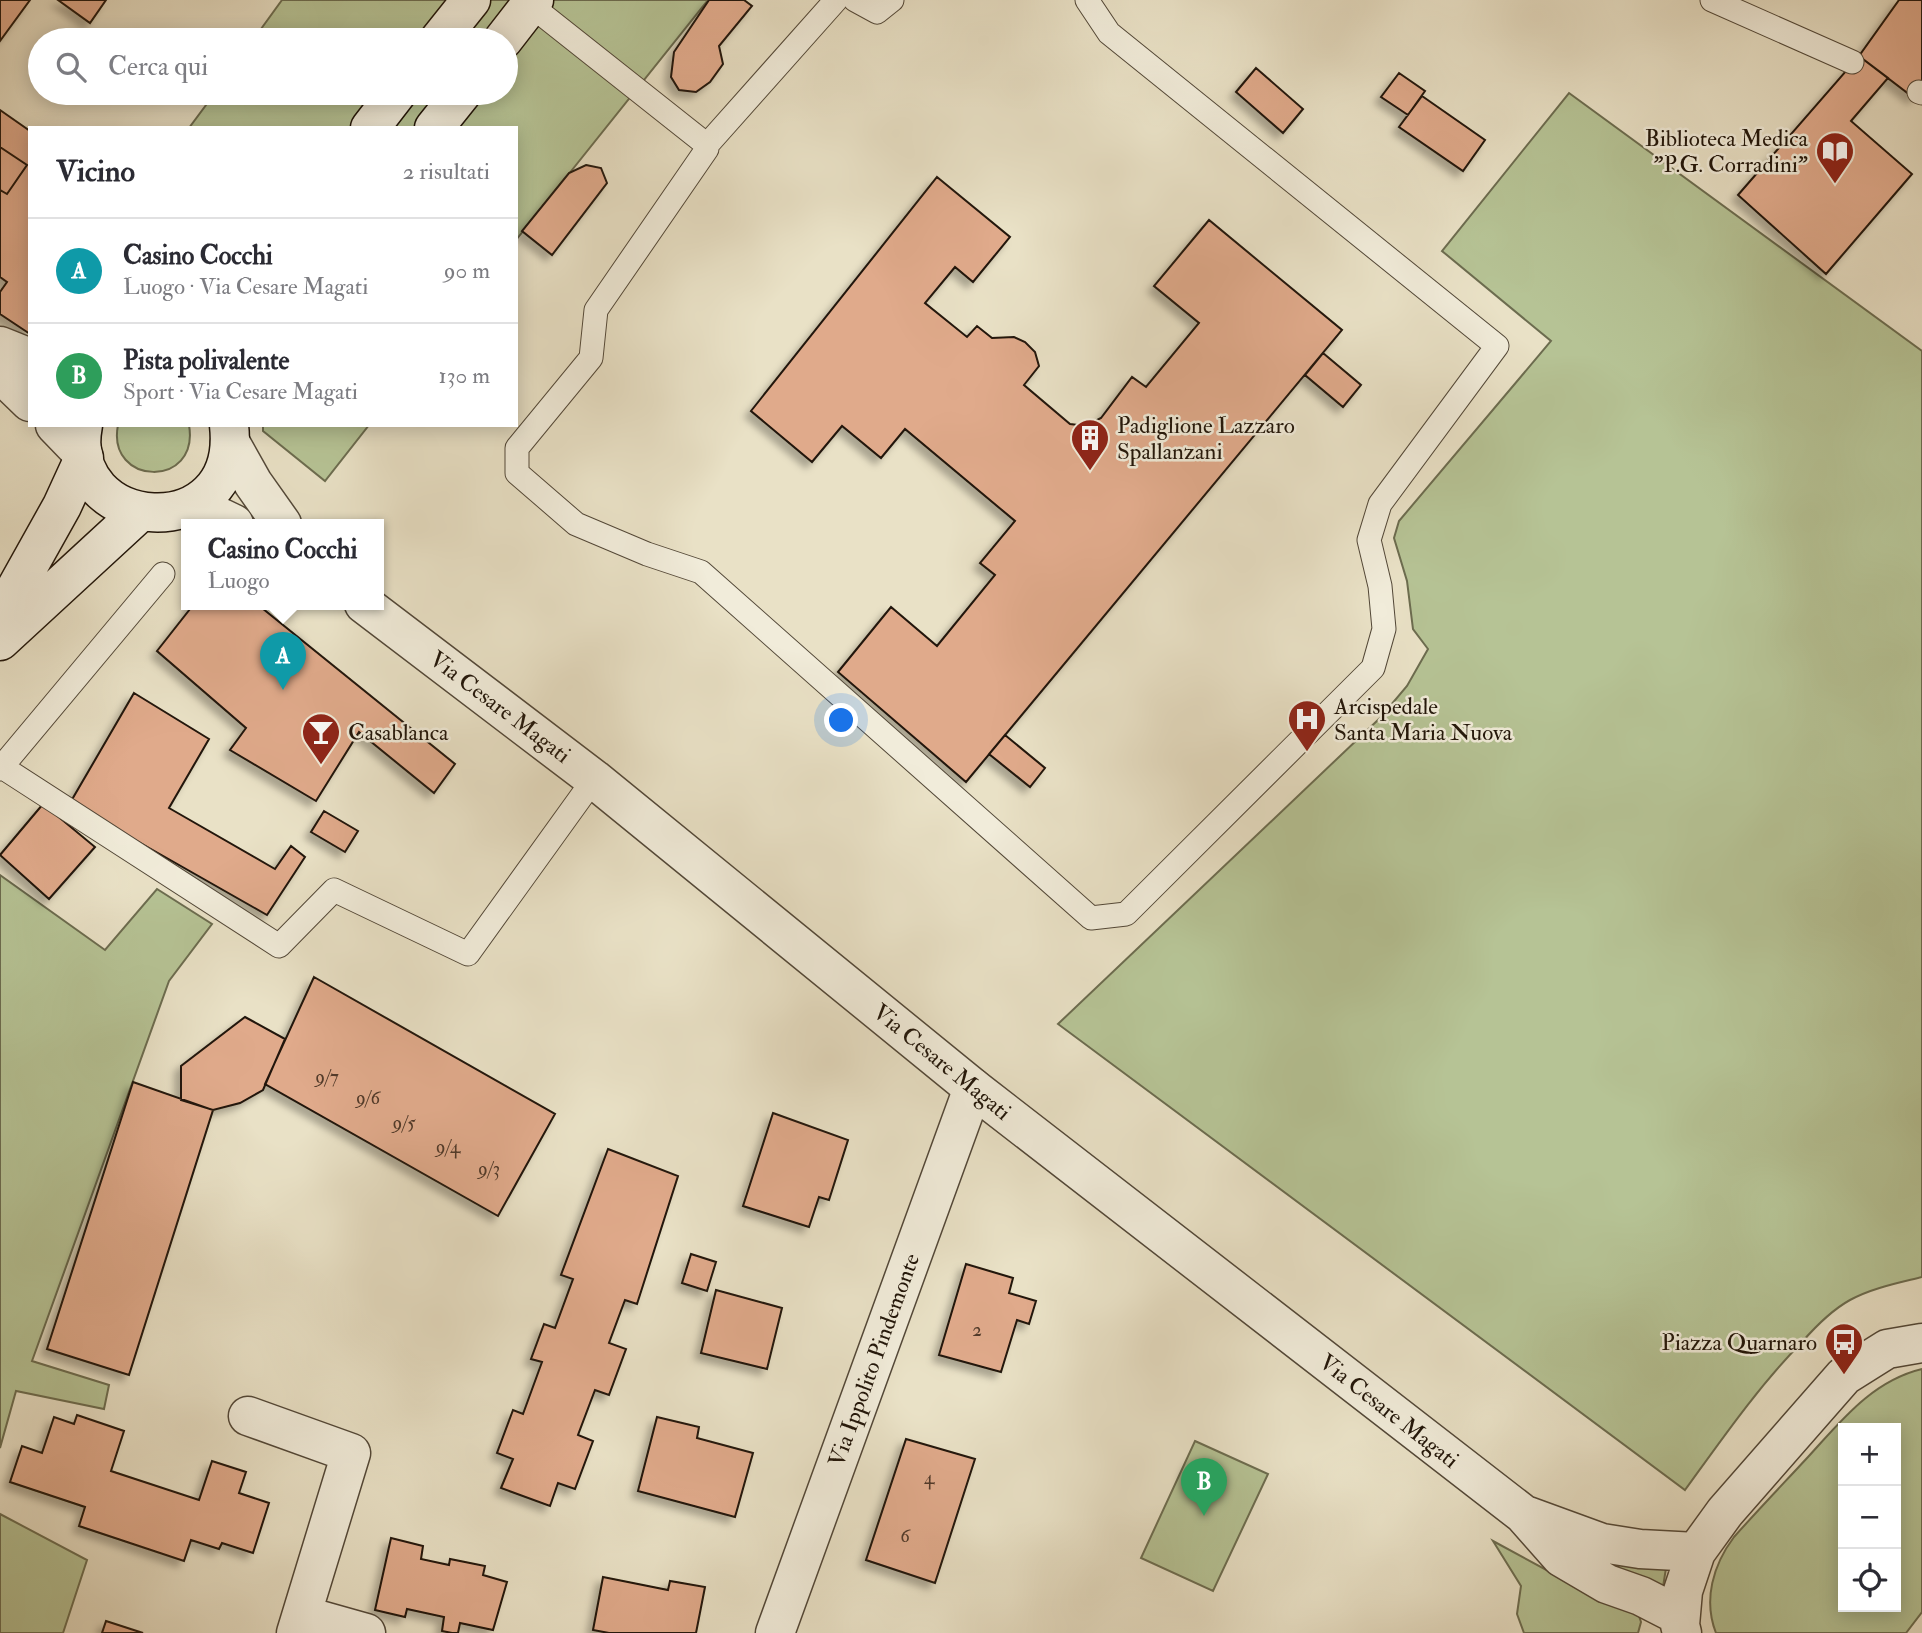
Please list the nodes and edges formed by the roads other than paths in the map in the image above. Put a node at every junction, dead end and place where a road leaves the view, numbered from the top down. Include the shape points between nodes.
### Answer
1 (471, 0) edge
2 (835, 0) edge
3 (855, 0) edge
4 (892, 0) edge
5 (1087, 0) edge
6 (1712, 0) edge
7 (530, 1) edge
8 (449, 28) edge
9 (511, 28) edge
10 (1852, 62) dead end
11 (388, 105) edge
12 (452, 105) edge
13 (372, 126) edge
14 (436, 126) edge
15 (707, 145) junction
16 (0, 346) edge
17 (28, 357) edge
18 (0, 373) edge
19 (28, 400) edge
20 (58, 427) edge
21 (230, 433) edge
22 (83, 446) edge
23 (186, 508) junction
24 (140, 512) junction
25 (224, 519) edge
26 (279, 519) edge
27 (163, 574) dead end
28 (372, 610) edge
29 (0, 617) edge
30 (0, 641) edge
31 (1, 768) edge
32 (594, 779) junction
33 (973, 1088) junction
34 (1922, 1343) edge
35 (248, 1416) dead end
36 (1524, 1514) junction
37 (1696, 1552) junction
38 (299, 1624) edge
39 (1678, 1627) edge
40 (366, 1633) edge
41 (775, 1633) edge

1 - 8 street
2 - 15 lane
3 - 4 lane via 877,12
5 - 15 lane via 1109,33 1497,346 1380,504 1369,540 1384,629 1373,668 1126,914 1091,918 701,572 576,524 517,473 517,448 592,358 596,310
6 - 10 lane
7 - 9 street
7 - 15 lane
11 - 13 street
12 - 14 street
16 - 17 street
18 - 19 street
20 - 22 street
21 - 23 street via 221,475
21 - 26 street via 241,464
22 - 24 street via 93,480 119,504
22 - 29 street via 62,506
23 - 24 street via 164,514
23 - 25 street
24 - 30 street
27 - 31 lane
28 - 32 street, Via Cesare Magati
31 - 32 lane via 279,946 334,890 468,954
32 - 33 street, Via Cesare Magati
33 - 36 street, Via Cesare Magati
33 - 41 street, Via Ippolito Pindemonte
34 - 37 street via 1887,1349 1844,1376 1725,1512
35 - 38 street via 351,1453
36 - 37 street, Via Cesare Magati via 1602,1543
36 - 39 street, Via Cesare Magati via 1561,1557 1607,1584 1641,1597
37 - 39 street via 1683,1591
38 - 40 street

